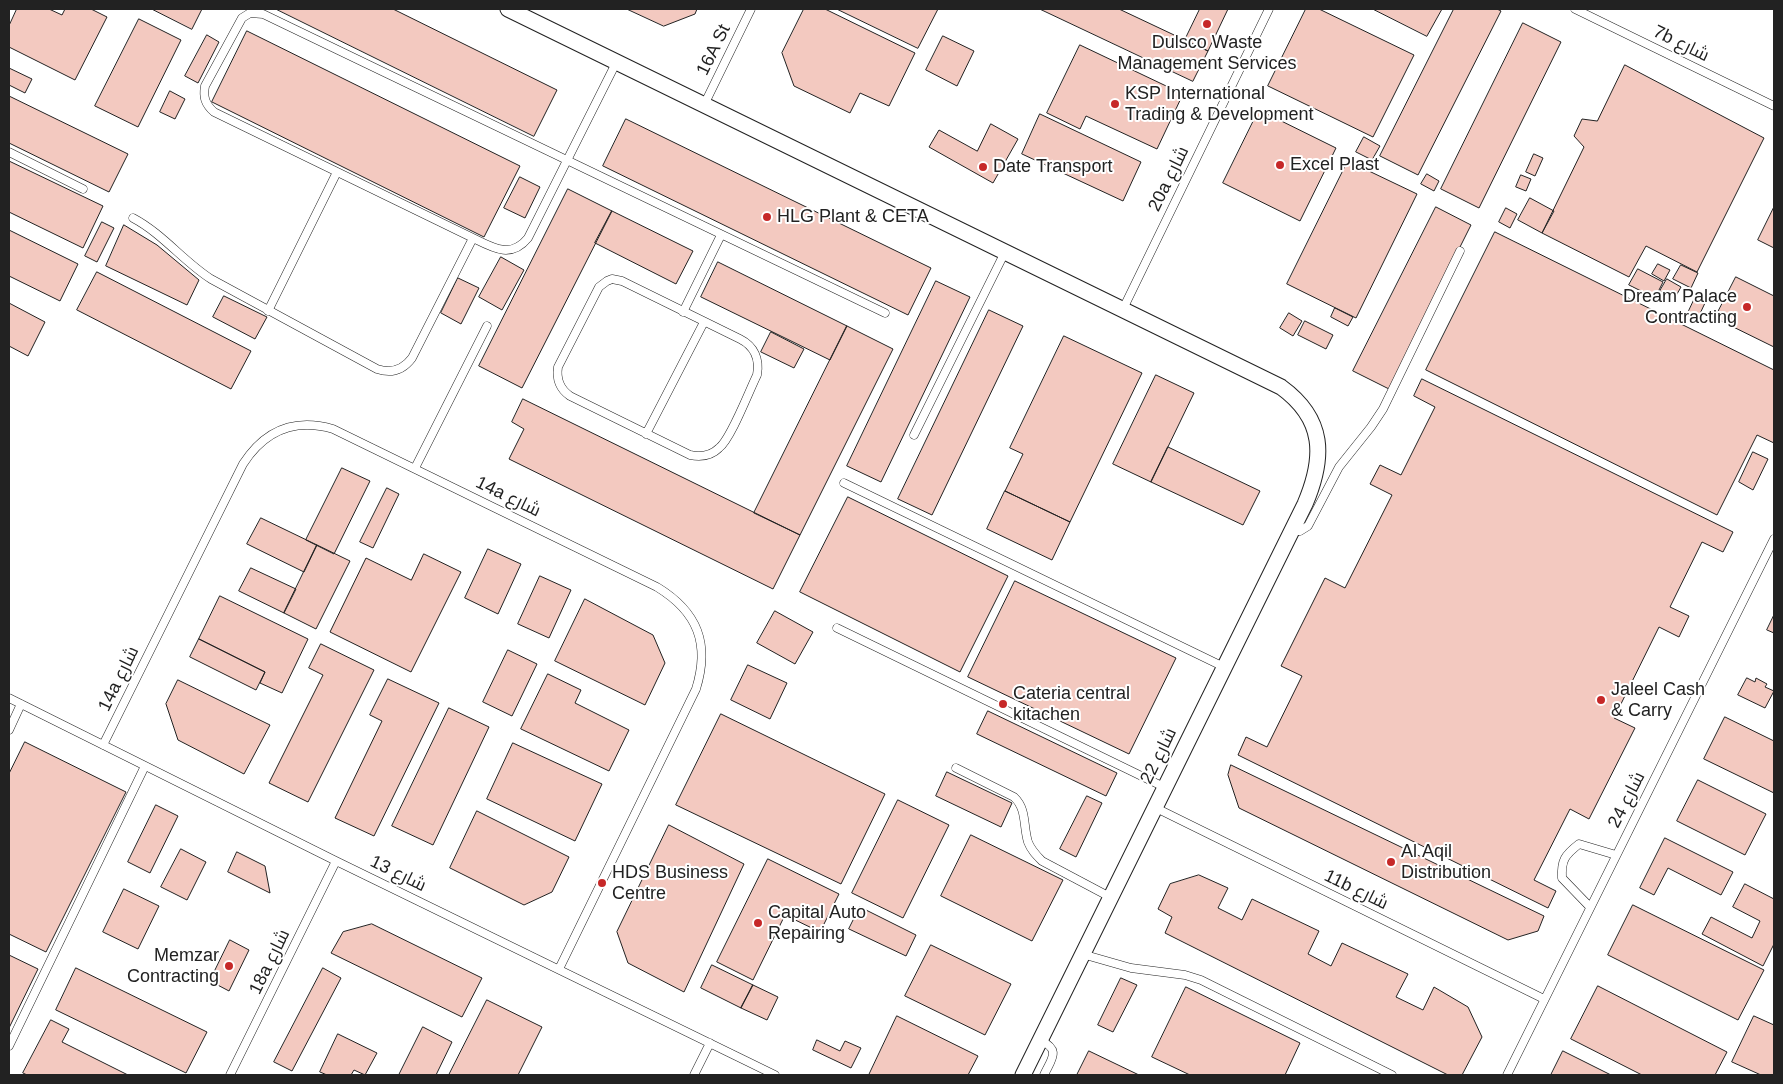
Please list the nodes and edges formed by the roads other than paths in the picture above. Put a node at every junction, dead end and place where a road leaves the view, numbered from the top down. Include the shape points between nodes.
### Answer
1 (508, 9) edge
2 (751, 9) edge
3 (1269, 9) edge
4 (1575, 9) edge
5 (617, 61) junction
6 (704, 105) junction
7 (1774, 106) edge
8 (9, 152) edge
9 (566, 161) junction
10 (336, 172) junction
11 (83, 189) dead end
12 (133, 218) dead end
13 (721, 235) junction
14 (473, 238) junction
15 (1460, 251) dead end
16 (1005, 252) junction
17 (1123, 310) junction
18 (268, 311) junction
19 (682, 312) junction
20 (885, 314) dead end
21 (704, 322) junction
22 (487, 326) dead end
23 (646, 434) junction
24 (914, 435) dead end
25 (415, 468) junction
26 (844, 482) dead end
27 (1291, 531) junction
28 (1774, 539) edge
29 (837, 628) dead end
30 (1224, 667) junction
31 (9, 698) edge
32 (22, 704) junction
33 (9, 730) edge
34 (103, 745) junction
35 (145, 766) junction
36 (956, 768) dead end
37 (1164, 787) junction
38 (1154, 807) junction
39 (1616, 855) junction
40 (336, 861) junction
41 (1110, 897) junction
42 (1590, 907) junction
43 (1082, 954) junction
44 (559, 969) junction
45 (1544, 999) junction
46 (1040, 1040) junction
47 (710, 1043) junction
48 (9, 1046) edge
49 (230, 1075) edge
50 (694, 1075) edge
51 (775, 1075) edge
52 (1023, 1075) edge
53 (1044, 1075) edge
54 (1392, 1075) edge
55 (1507, 1075) edge

1 - 5 street
2 - 6 lane, 16A St
3 - 17 lane, 20a شارع
4 - 7 lane, 7b شارع
5 - 6 street
5 - 9 lane
6 - 16 street
8 - 11 lane
9 - 10 lane via 263,14 245,15 206,86 206,103 214,112
9 - 13 lane
9 - 14 lane via 524,243 514,249 501,250
10 - 14 lane
10 - 18 lane
12 - 18 lane via 156,233 199,271
13 - 19 lane
13 - 20 lane
14 - 18 lane via 412,358 397,371 377,369
15 - 27 lane via 1383,409 1339,468 1308,526 1300,531
16 - 17 street
16 - 24 lane
17 - 27 street, شارع 22 via 1281,387 1300,403 1313,424 1319,450 1310,491
19 - 21 lane
19 - 23 lane via 622,281 607,281 599,287 558,368 557,379 566,393
21 - 23 lane
21 - 23 lane via 746,342 758,360 757,375 724,443 713,453 698,456
22 - 25 lane
25 - 34 lane, 14a شارع via 334,429 310,424 287,427 257,445 243,464
25 - 44 lane, 14a شارع via 657,587 684,608 700,638 701,672 696,689
26 - 30 lane
27 - 30 street, شارع 22
28 - 39 lane, شارع 24
29 - 37 lane
30 - 37 street, شارع 22
31 - 32 lane, شارع 13
32 - 33 lane
32 - 34 lane, شارع 13
34 - 35 lane, شارع 13
35 - 40 lane, شارع 13
35 - 48 lane
36 - 41 lane via 1019,801 1028,843 1042,861
37 - 38 street, شارع 22
38 - 41 street, شارع 22
38 - 45 lane, 11b شارع
39 - 42 lane, شارع 24
39 - 42 lane via 1579,844 1567,854 1562,878
40 - 44 lane, شارع 13
40 - 49 lane, 18a شارع
41 - 43 street, شارع 22
42 - 45 lane, شارع 24
43 - 46 street, شارع 22
43 - 54 lane via 1131,968 1201,980
44 - 47 lane, شارع 13
45 - 55 lane, شارع 24
46 - 52 street, شارع 22
46 - 53 lane via 1051,1046 1053,1051
47 - 50 lane
47 - 51 lane, شارع 13

